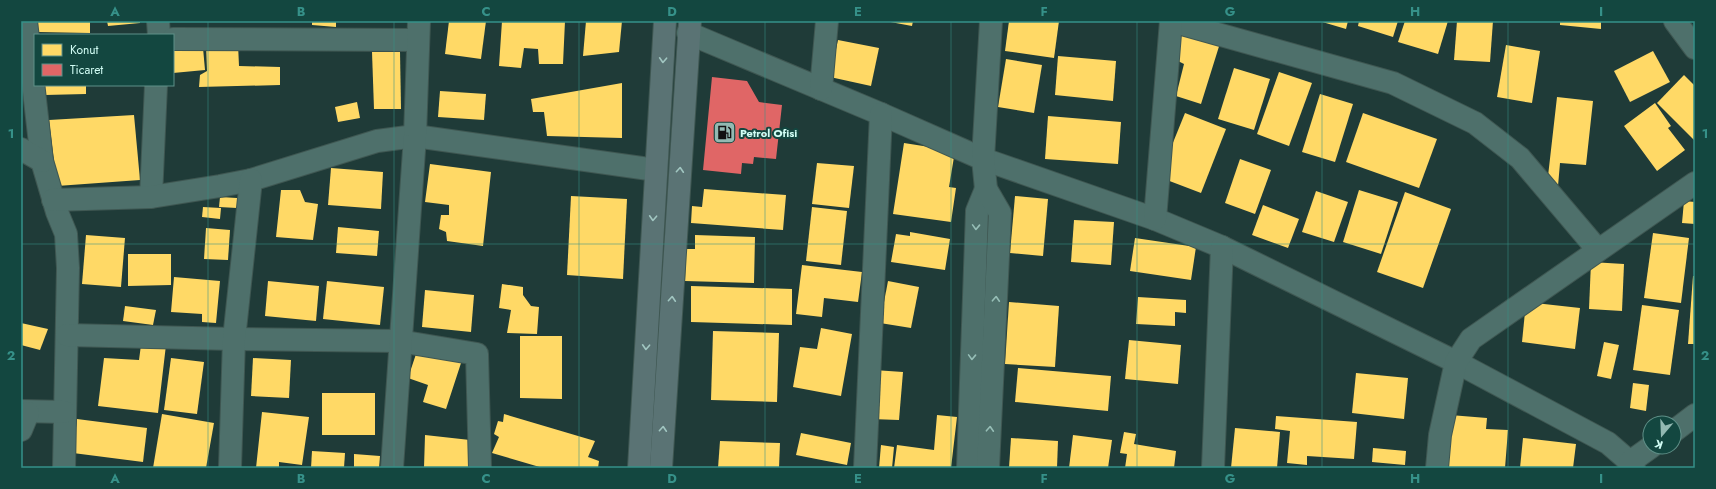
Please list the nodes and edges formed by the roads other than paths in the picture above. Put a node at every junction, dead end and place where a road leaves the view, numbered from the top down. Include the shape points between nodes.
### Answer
1 (26, 21) edge
2 (158, 21) edge
3 (665, 21) edge
4 (827, 21) edge
5 (991, 21) edge
6 (1171, 21) edge
7 (1675, 21) edge
8 (689, 27) edge
9 (418, 31) edge
10 (159, 34) edge
11 (174, 39) edge
12 (1695, 48) edge
13 (156, 86) edge
14 (821, 89) junction
15 (882, 114) junction
16 (415, 136) junction
17 (21, 149) edge
18 (983, 159) junction
19 (42, 161) junction
20 (656, 170) junction
21 (251, 180) junction
22 (1695, 183) edge
23 (986, 189) junction
24 (151, 197) junction
25 (53, 200) junction
26 (1155, 219) junction
27 (1222, 247) junction
28 (1598, 250) junction
29 (67, 335) junction
30 (234, 339) junction
31 (399, 341) junction
32 (1456, 362) junction
33 (64, 412) junction
34 (1695, 415) edge
35 (23, 418) edge
36 (1682, 424) edge
37 (1643, 455) edge
38 (1632, 465) edge
39 (64, 468) edge
40 (230, 468) edge
41 (392, 468) edge
42 (480, 468) edge
43 (639, 468) edge
44 (661, 468) edge
45 (865, 468) edge
46 (968, 468) edge
47 (988, 468) edge
48 (1214, 468) edge
49 (1437, 468) edge

1 - 19 street
2 - 10 street
3 -> 20 main road
4 - 14 street
5 - 18 street
6 - 26 street
6 - 28 street via 1393,83 1475,123 1520,158
7 - 12 street
8 - 14 street
44 -> 8 main road
9 - 11 street
9 - 16 street
13 - 24 street
14 - 15 street
15 - 18 street
15 - 45 street
16 - 20 street
16 - 21 street via 377,141
16 - 31 street
17 - 19 street
18 - 23 street
18 - 26 street
19 - 25 street
20 -> 43 main road
21 - 24 street
21 - 30 street
22 - 28 street
23 -> 46 street via 977,211
47 -> 23 street via 1000,213
24 - 25 street
25 - 29 street via 66,234
26 - 27 street
27 - 32 street
27 - 48 street
28 - 32 street via 1471,339
29 - 30 street
29 - 33 street
30 - 31 street
30 - 40 street
31 - 41 street
31 - 42 street via 477,354
32 - 38 street via 1608,443
32 - 49 street via 1440,435
33 - 35 street
33 - 39 street
34 - 36 street
37 - 38 street

